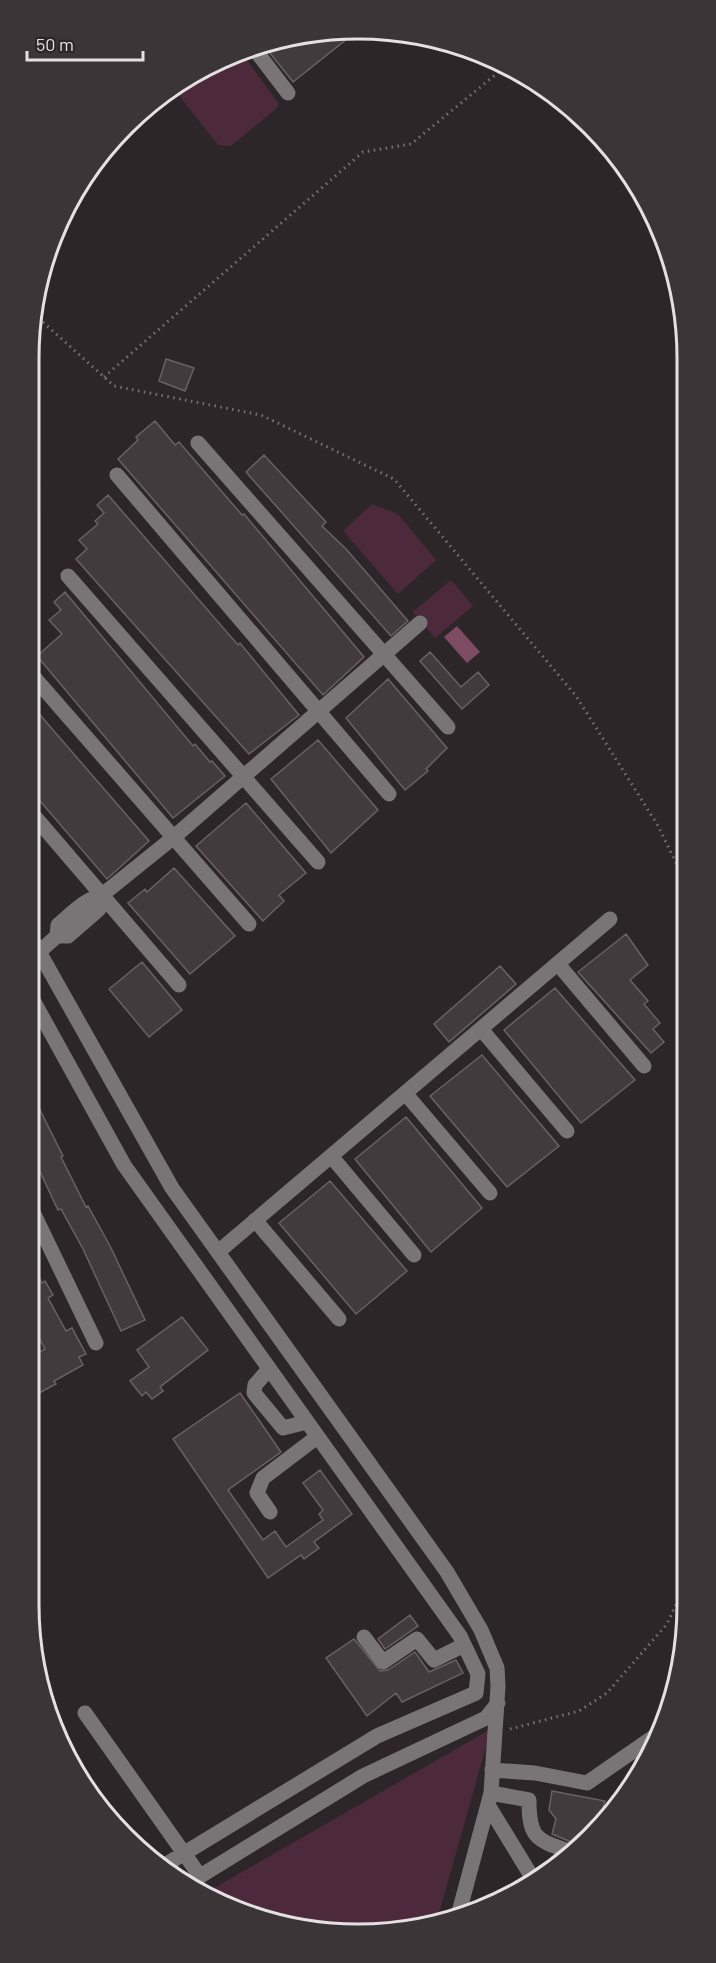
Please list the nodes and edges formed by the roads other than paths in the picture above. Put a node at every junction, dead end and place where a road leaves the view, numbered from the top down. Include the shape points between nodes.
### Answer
1 (259, 55) edge
2 (288, 93) dead end
3 (198, 443) dead end
4 (117, 475) dead end
5 (68, 576) dead end
6 (420, 623) dead end
7 (385, 654) junction
8 (39, 683) edge
9 (318, 712) junction
10 (448, 727) dead end
11 (243, 777) junction
12 (389, 794) dead end
13 (39, 823) edge
14 (174, 837) junction
15 (318, 862) dead end
16 (102, 895) junction
17 (610, 919) dead end
18 (249, 924) dead end
19 (39, 952) edge
20 (39, 955) edge
21 (558, 964) junction
22 (179, 985) dead end
23 (39, 1013) edge
24 (481, 1029) junction
25 (644, 1066) dead end
26 (405, 1093) junction
27 (567, 1131) dead end
28 (331, 1156) junction
29 (490, 1193) dead end
30 (255, 1220) junction
31 (39, 1226) edge
32 (218, 1252) junction
33 (414, 1255) dead end
34 (259, 1311) junction
35 (339, 1319) dead end
36 (238, 1326) junction
37 (96, 1343) dead end
38 (269, 1370) junction
39 (307, 1422) junction
40 (317, 1437) junction
41 (270, 1512) dead end
42 (364, 1638) dead end
43 (464, 1645) junction
44 (498, 1703) junction
45 (85, 1713) dead end
46 (645, 1744) edge
47 (492, 1770) junction
48 (535, 1773) junction
49 (489, 1799) junction
50 (529, 1800) junction
51 (563, 1849) edge
52 (185, 1854) junction
53 (169, 1862) edge
54 (530, 1873) edge
55 (193, 1878) edge
56 (195, 1879) edge
57 (460, 1907) edge

1 - 2 street
3 - 7 street
4 - 9 street
5 - 11 street
6 - 7 street
7 - 9 street
7 - 10 street
8 - 14 street
9 - 11 street
9 - 12 street
11 - 14 street
11 - 15 street
13 - 16 street
14 - 16 street
14 - 18 street
16 - 19 street via 88,899 58,925 57,936
16 - 22 street
17 - 21 street
20 - 32 street via 166,1178
21 - 24 street
21 - 25 street
23 - 36 street via 124,1165
24 - 26 street
24 - 27 street
26 - 28 street
26 - 29 street
28 - 30 street
28 - 33 street
30 - 32 street
30 - 35 street
31 - 37 street
32 - 34 street
34 - 36 street
34 - 44 street via 447,1572 481,1630 497,1668
36 - 38 street
38 - 39 street
38 - 39 street via 255,1385 254,1393 283,1428
39 - 40 street
40 - 41 street via 263,1478 257,1493
40 - 43 street
42 - 43 street via 383,1662 417,1639 434,1660
43 - 52 street via 478,1674 476,1693 377,1736
44 - 47 street
44 - 56 street via 486,1718 363,1776
45 - 52 street
46 - 48 street via 588,1784
47 - 48 street
47 - 49 street
48 - 50 street
49 - 50 street
49 - 54 street
49 - 57 street
50 - 51 street via 529,1823 534,1834 541,1842
52 - 53 street
52 - 55 street

